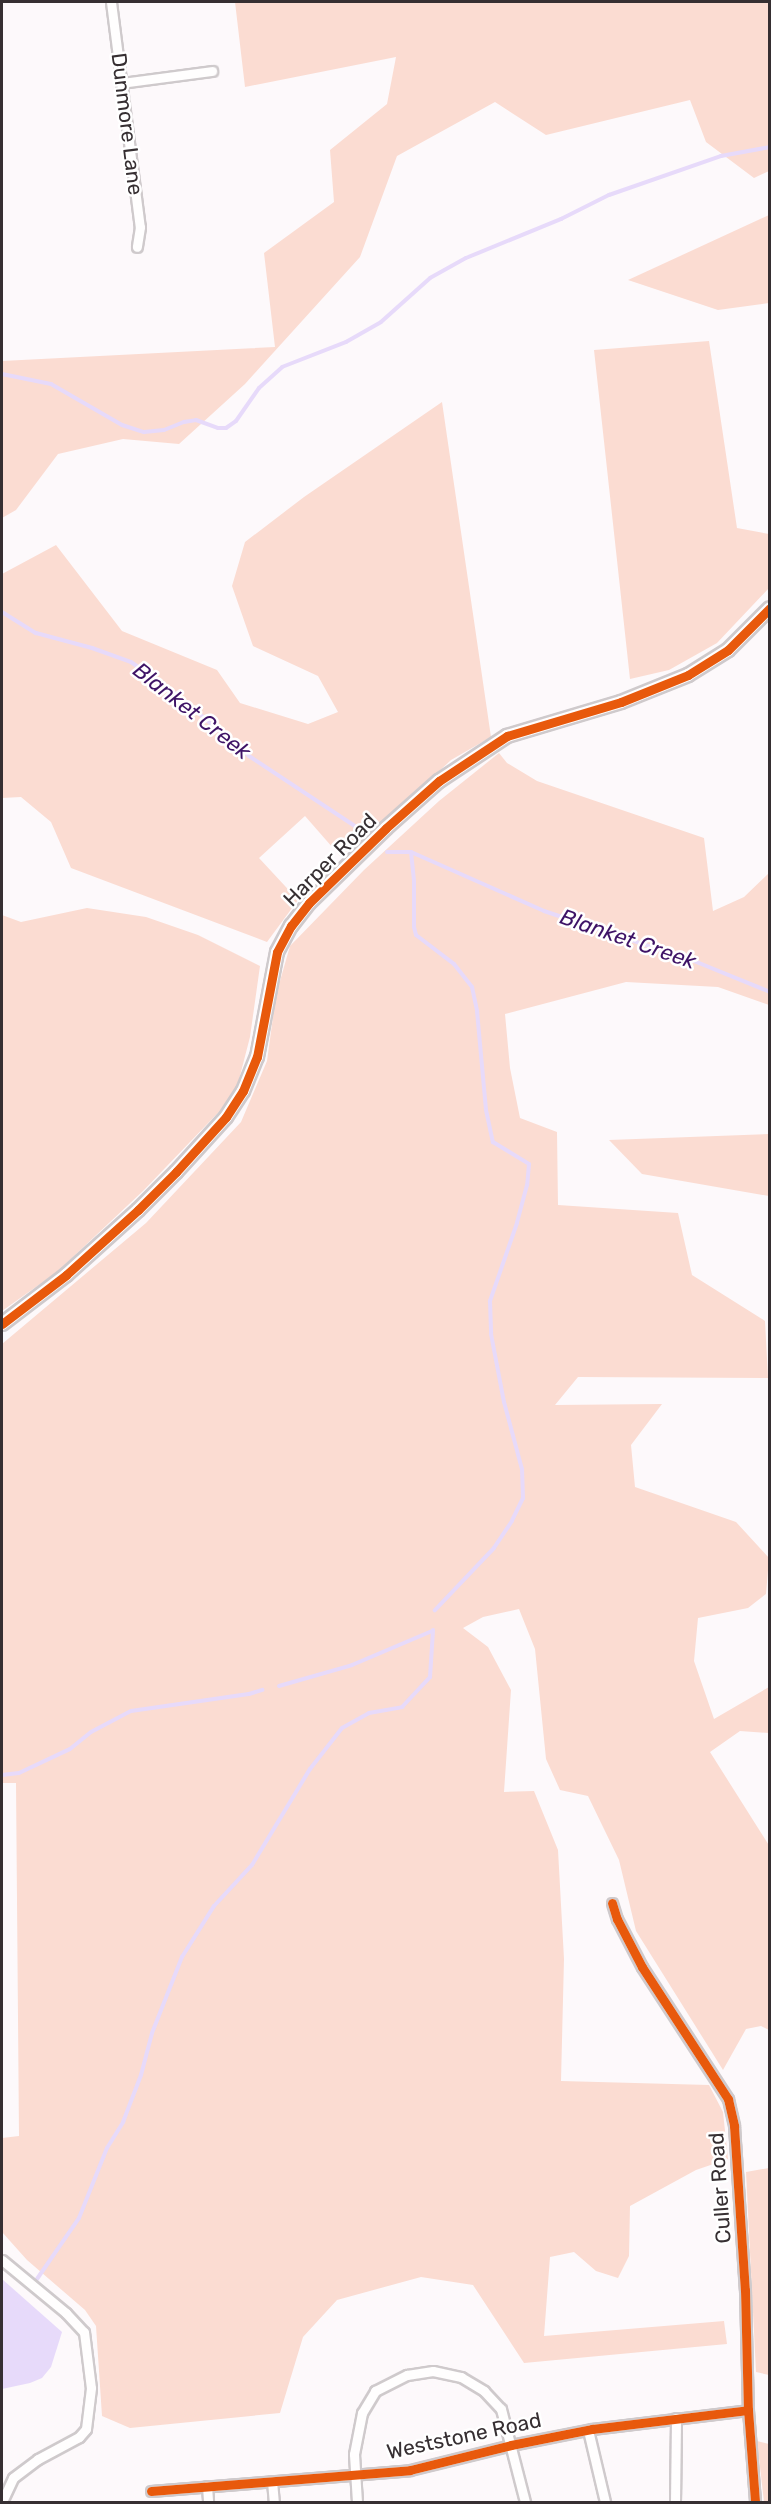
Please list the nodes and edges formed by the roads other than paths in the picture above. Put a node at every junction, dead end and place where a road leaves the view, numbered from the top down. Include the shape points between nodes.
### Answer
1 (111, 2) edge
2 (213, 71) dead end
3 (121, 83) junction
4 (137, 247) dead end
5 (770, 608) edge
6 (2, 1324) edge
7 (612, 1903) dead end
8 (2, 2260) edge
9 (748, 2410) junction
10 (676, 2418) junction
11 (588, 2430) junction
12 (512, 2445) junction
13 (356, 2474) junction
14 (272, 2481) junction
15 (207, 2486) junction
16 (151, 2491) dead end
17 (2, 2502) edge
18 (208, 2502) edge
19 (274, 2502) edge
20 (357, 2502) edge
21 (525, 2502) edge
22 (605, 2502) edge
23 (675, 2502) edge
24 (755, 2502) edge

1 - 3 street, Dunmore Lane
2 - 3 street
3 - 4 street, Dunmore Lane via 140,227
5 - 6 street, Harper Road via 728,650 688,675 621,702 507,736 439,781 386,828 309,903 291,926 277,952 257,1058 226,1117 138,1210 66,1275
7 - 9 street, Culler Road via 642,1967 728,2099 734,2126 745,2290
8 - 17 street via 84,2332 91,2396 86,2429 13,2478
9 - 10 street, Weststone Road
9 - 24 street, Culler Road
10 - 11 street, Weststone Road
10 - 23 street
11 - 12 street, Weststone Road
11 - 22 street
12 - 13 street, Weststone Road via 410,2470
12 - 13 street via 501,2409 484,2391 461,2377 433,2371 407,2375 375,2391 362,2413 354,2454
12 - 21 street
13 - 14 street, Weststone Road
13 - 20 street
14 - 15 street, Weststone Road
14 - 19 street
15 - 16 street, Weststone Road
15 - 18 street

